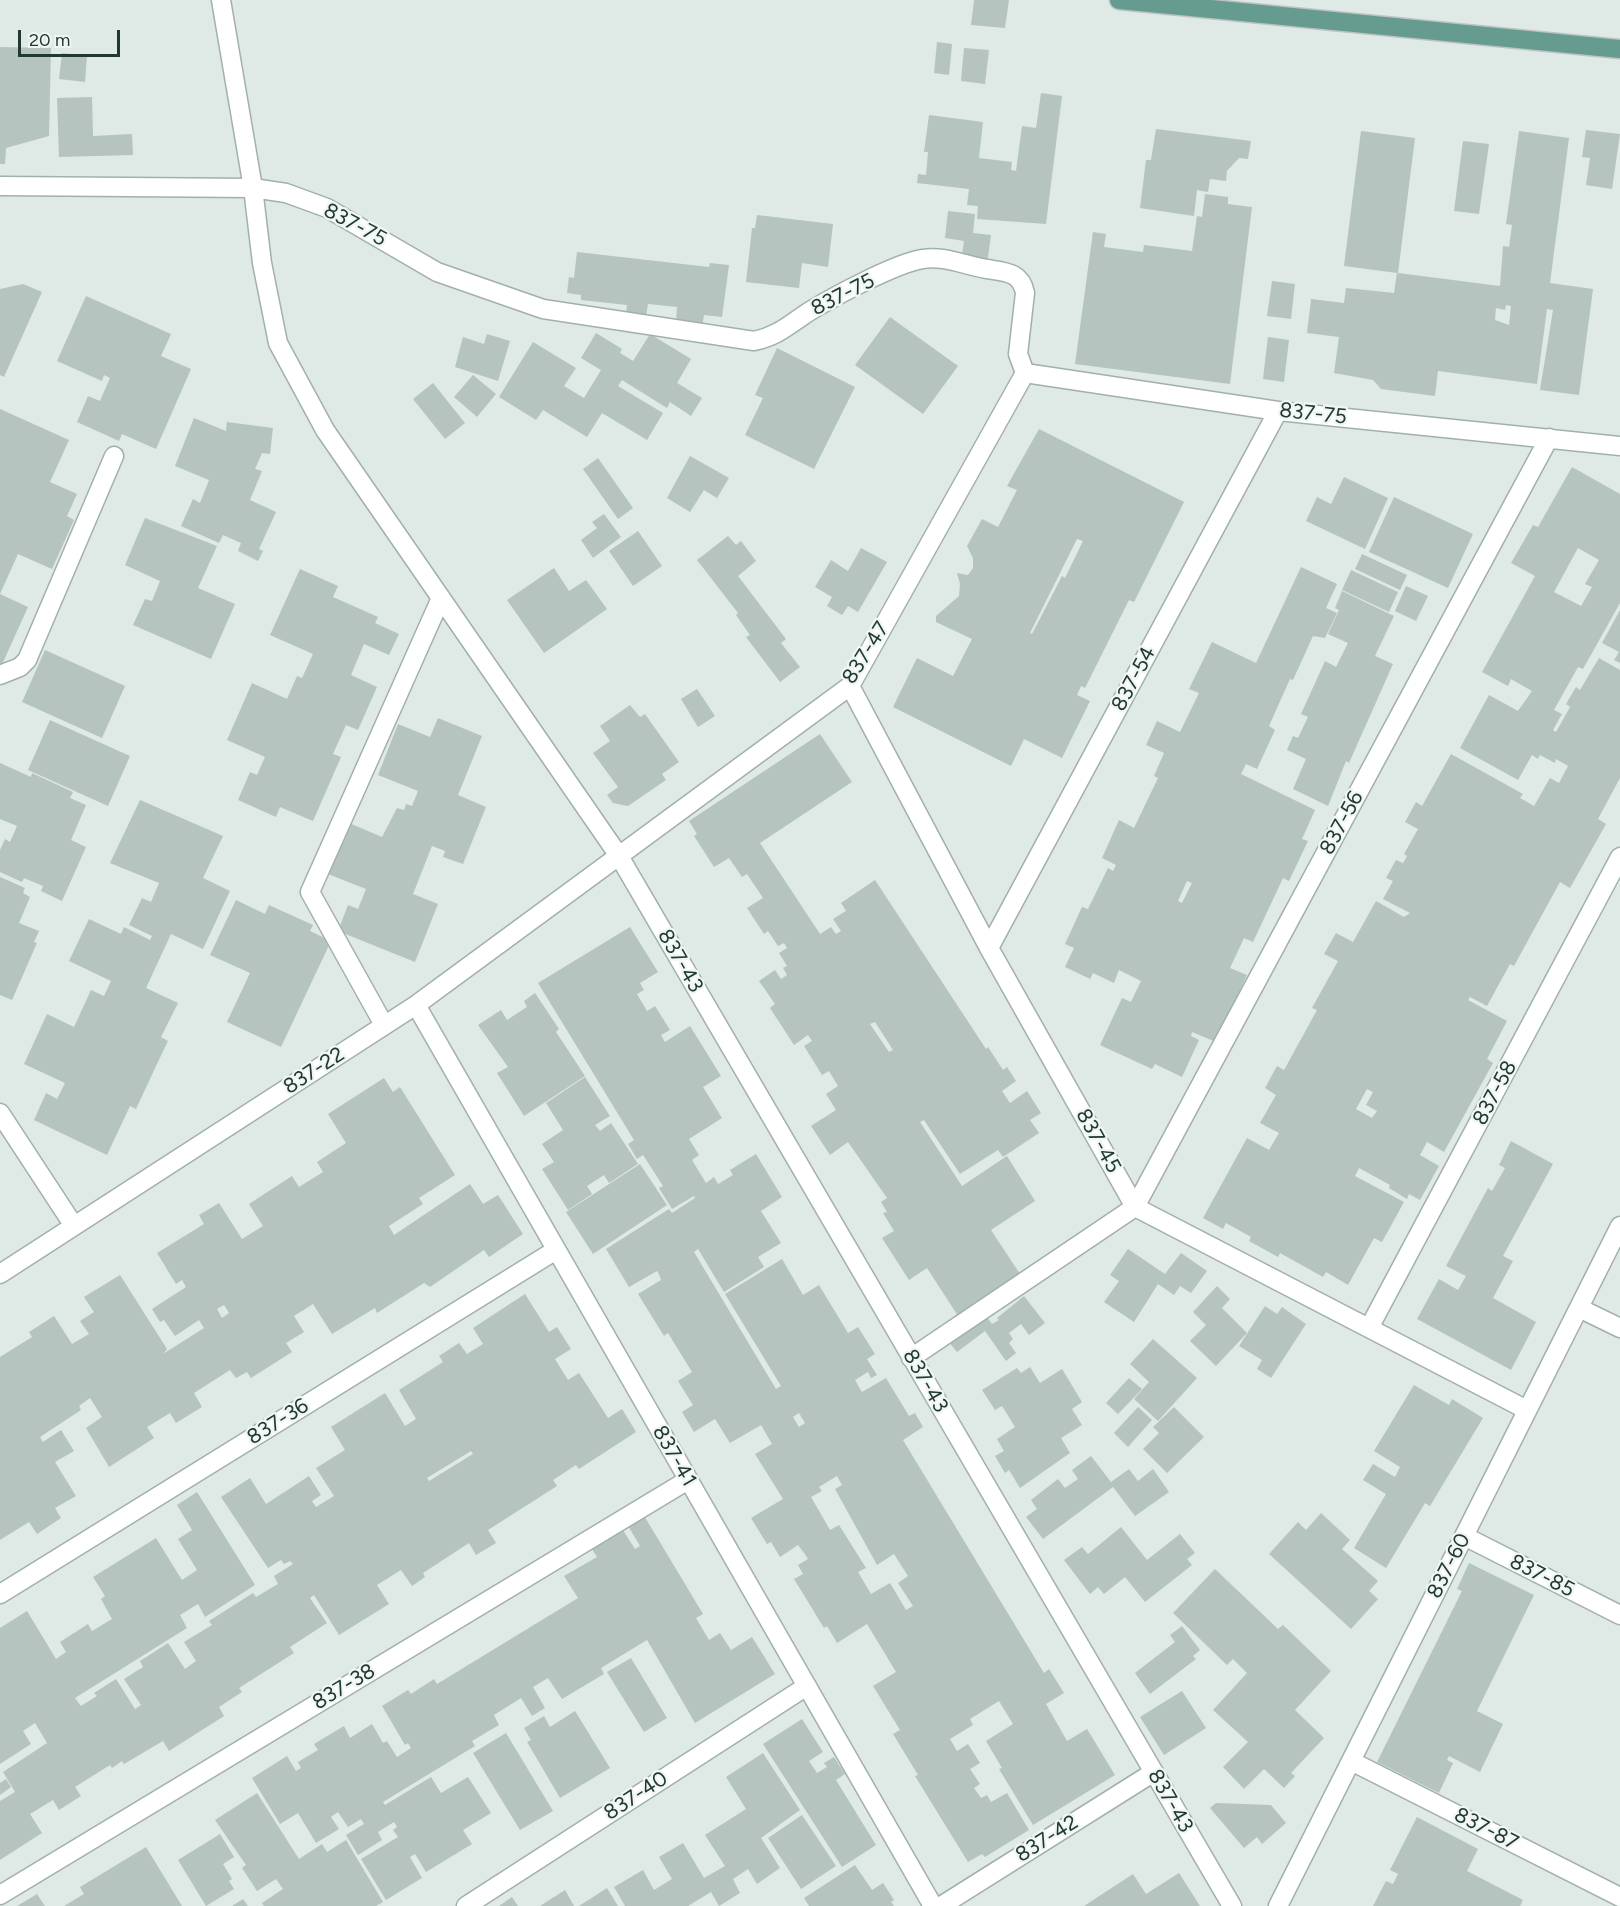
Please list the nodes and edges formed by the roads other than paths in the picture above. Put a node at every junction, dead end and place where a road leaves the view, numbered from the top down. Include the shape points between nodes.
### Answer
1 (221, 0) edge
2 (1119, 0) edge
3 (1181, 3) edge
4 (1620, 49) edge
5 (0, 186) edge
6 (253, 188) junction
7 (1025, 373) junction
8 (1278, 411) junction
9 (1549, 438) junction
10 (1620, 446) edge
11 (114, 456) dead end
12 (441, 598) junction
13 (0, 675) edge
14 (850, 686) junction
15 (619, 856) junction
16 (1620, 857) edge
17 (989, 948) junction
18 (416, 1005) junction
19 (384, 1025) junction
20 (0, 1113) edge
21 (1135, 1208) junction
22 (74, 1226) junction
23 (1620, 1226) edge
24 (556, 1250) junction
25 (0, 1274) edge
26 (1579, 1308) junction
27 (1370, 1328) junction
28 (1620, 1328) edge
29 (911, 1358) junction
30 (1527, 1410) junction
31 (688, 1480) junction
32 (1464, 1536) junction
33 (0, 1594) edge
34 (1620, 1615) edge
35 (807, 1686) junction
36 (1351, 1761) junction
37 (1154, 1772) junction
38 (0, 1895) edge
39 (1620, 1897) edge
40 (466, 1906) edge
41 (933, 1906) edge
42 (941, 1906) edge
43 (1232, 1906) edge
44 (1278, 1906) edge

1 - 6 street, 837-43
2 - 3 main road
3 - 4 main road
5 - 6 street, 837-75
6 - 7 street, 837-75 via 286,192 327,208 437,272 543,309 754,341 772,337 847,291 924,258 1006,272 1017,275 1025,293 1018,354
6 - 12 street, 837-43 via 262,263 278,343 325,430
7 - 8 street, 837-75
7 - 14 street, 837-47
8 - 9 street, 837-75
8 - 17 street, 837-54
9 - 10 street, 837-75
9 - 21 street, 837-56
11 - 13 street via 27,660
12 - 15 street, 837-43
12 - 19 street via 310,892
14 - 15 street, 837-47
14 - 17 street, 837-45
15 - 18 street, 837-22
15 - 29 street, 837-43
16 - 27 street, 837-58
17 - 21 street, 837-45
18 - 19 street, 837-22
18 - 24 street, 837-41
19 - 22 street, 837-22
20 - 22 street
21 - 27 street
21 - 29 street
22 - 25 street, 837-22
23 - 26 street, 837-60
24 - 31 street, 837-41
24 - 33 street, 837-36
26 - 28 street
26 - 30 street, 837-60
27 - 30 street
29 - 37 street, 837-43
30 - 32 street, 837-60
31 - 35 street, 837-41
31 - 38 street, 837-38
32 - 34 street, 837-85
32 - 36 street, 837-60
35 - 40 street, 837-40
35 - 41 street, 837-41
36 - 39 street, 837-87
36 - 44 street, 837-60
37 - 42 street, 837-42
37 - 43 street, 837-43

